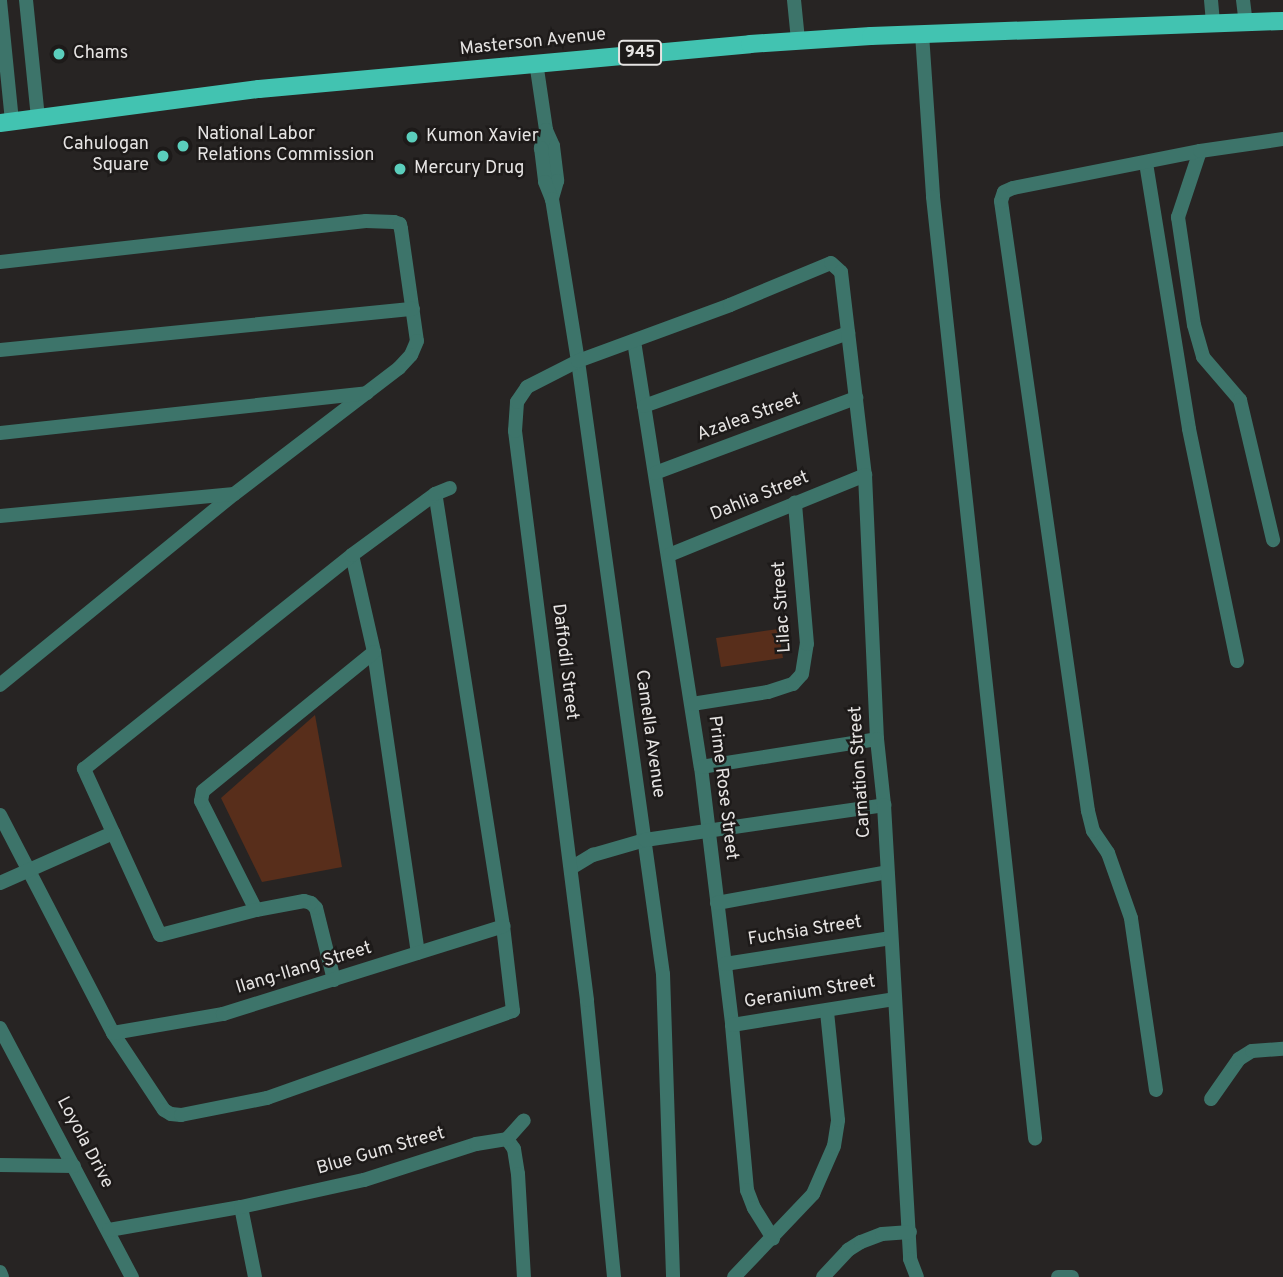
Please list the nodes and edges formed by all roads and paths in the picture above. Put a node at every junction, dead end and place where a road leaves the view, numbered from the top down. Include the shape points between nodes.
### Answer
1 (26, 0) edge
2 (794, 0) edge
3 (1211, 0) edge
4 (1243, 0) edge
5 (0, 1) edge
6 (1283, 21) edge
7 (1213, 23) junction
8 (1246, 23) junction
9 (922, 34) junction
10 (798, 40) junction
11 (536, 62) junction
12 (38, 118) junction
13 (6, 122) edge
14 (1283, 139) edge
15 (1200, 151) junction
16 (1146, 163) junction
17 (0, 262) edge
18 (836, 265) joint
19 (413, 309) junction
20 (848, 333) junction
21 (634, 341) junction
22 (0, 350) edge
23 (578, 361) junction
24 (368, 393) junction
25 (856, 398) junction
26 (645, 406) junction
27 (0, 433) edge
28 (656, 474) junction
29 (865, 475) junction
30 (450, 488) dead end
31 (234, 494) junction
32 (435, 494) junction
33 (795, 503) junction
34 (0, 516) edge
35 (1273, 540) dead end
36 (352, 555) junction
37 (669, 555) junction
38 (374, 652) junction
39 (1237, 661) dead end
40 (0, 685) edge
41 (692, 704) junction
42 (877, 739) junction
43 (701, 767) junction
44 (884, 805) junction
45 (0, 815) edge
46 (709, 831) junction
47 (113, 833) junction
48 (645, 839) junction
49 (571, 868) junction
50 (28, 869) junction
51 (887, 872) junction
52 (0, 883) edge
53 (718, 903) junction
54 (256, 911) junction
55 (503, 926) junction
56 (891, 938) junction
57 (418, 953) junction
58 (725, 964) junction
59 (334, 980) junction
60 (894, 999) junction
61 (827, 1012) junction
62 (732, 1025) junction
63 (0, 1028) edge
64 (113, 1033) junction
65 (1283, 1049) edge
66 (1156, 1090) dead end
67 (1211, 1099) dead end
68 (524, 1120) dead end
69 (1035, 1138) dead end
70 (507, 1139) junction
71 (0, 1165) edge
72 (74, 1166) junction
73 (241, 1207) junction
74 (109, 1230) junction
75 (910, 1232) junction
76 (773, 1238) junction
77 (0, 1272) edge
78 (521, 1276) edge
79 (2, 1277) edge
80 (132, 1277) edge
81 (256, 1277) edge
82 (614, 1277) edge
83 (673, 1277) edge
84 (734, 1277) edge
85 (823, 1277) edge
86 (917, 1277) edge
87 (1058, 1277) edge
88 (1072, 1277) edge

1 - 12 street
2 - 10 street
3 - 7 street
4 - 8 street
5 - 13 street
6 - 8 main road, Masterson Avenue / 945
7 - 8 main road, Masterson Avenue / 945
7 - 9 main road, Masterson Avenue / 945
9 - 10 main road, Masterson Avenue / 945
9 - 69 street via 933,197
10 - 11 main road, Masterson Avenue / 945
11 - 12 main road, Masterson Avenue / 945 via 259,89
11 - 23 street, Camella Avenue via 547,130 541,148 544,182 552,199
12 - 13 main road, Masterson Avenue / 945
14 - 15 street
15 - 16 street
15 - 35 street via 1178,217 1194,325 1203,357 1240,400
16 - 39 street via 1189,429
16 - 66 street via 1013,188 1004,192 1001,201 1090,821 1108,853 1131,919
17 - 19 street via 366,221 394,222 400,224
18 - 20 street, Carnation Street via 842,272
18 - 21 street, Daffodil Street via 827,264
19 - 22 street
19 - 24 street via 417,341 411,355
20 - 25 street, Carnation Street
20 - 26 street
21 - 23 street, Daffodil Street
21 - 26 street, Prime Rose Street
23 - 48 street, Camella Avenue
23 - 49 street, Daffodil Street via 527,387 520,394 515,414
24 - 27 street
24 - 31 street
25 - 28 street, Azalea Street
25 - 29 street, Carnation Street
26 - 28 street, Prime Rose Street
28 - 37 street, Prime Rose Street
29 - 33 street, Dahlia Street
29 - 42 street, Carnation Street
30 - 32 street
31 - 34 street
31 - 40 street
32 - 36 street
32 - 55 street
33 - 37 street, Dahlia Street
33 - 41 street, Lilac Street via 807,644 802,674 793,684 776,690
36 - 38 street
36 - 47 street via 85,765 85,775
37 - 41 street, Prime Rose Street
38 - 54 street via 203,791 201,801
38 - 57 street
41 - 43 street, Prime Rose Street
42 - 43 street
42 - 44 street, Carnation Street
43 - 46 street, Prime Rose Street
44 - 46 street
44 - 51 street, Carnation Street
45 - 50 street
46 - 48 street
46 - 53 street, Prime Rose Street
47 - 50 street
47 - 54 street via 160,935
48 - 49 street via 593,855
48 - 83 street, Camella Avenue via 663,974
49 - 82 street, Daffodil Street
50 - 52 street
50 - 64 street
51 - 53 street
51 - 56 street, Carnation Street
53 - 58 street, Prime Rose Street
54 - 59 street via 311,903
55 - 57 street, Ilang-Ilang Street
55 - 64 street via 513,1011 267,1098 171,1114
56 - 58 street, Fuchsia Street
56 - 60 street, Carnation Street
57 - 59 street, Ilang-Ilang Street
58 - 62 street, Prime Rose Street
59 - 64 street, Ilang-Ilang Street via 223,1014
60 - 61 street, Geranium Street
60 - 75 street, Carnation Street
61 - 62 street, Geranium Street
61 - 76 street via 838,1121 834,1146 813,1194
62 - 76 street, Prime Rose Street via 747,1190
63 - 72 street, Loyola Drive
65 - 67 street via 1252,1051 1239,1059
68 - 70 street
70 - 73 street, Blue Gum Street via 476,1144 364,1180
70 - 78 street via 514,1149 518,1174
71 - 72 street
72 - 74 street, Loyola Drive
73 - 74 street, Blue Gum Street
73 - 81 street
74 - 80 street, Loyola Drive
75 - 85 street via 882,1234 861,1242
75 - 86 street, Carnation Street via 910,1259
76 - 84 street
77 - 79 street
87 - 88 street

